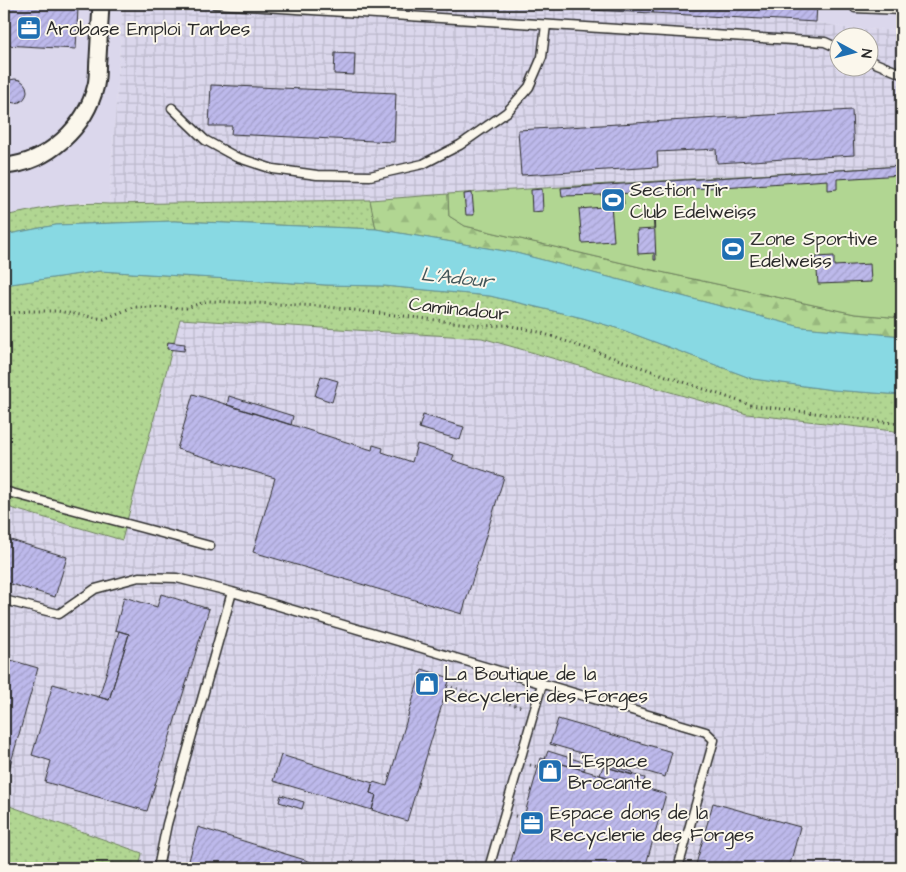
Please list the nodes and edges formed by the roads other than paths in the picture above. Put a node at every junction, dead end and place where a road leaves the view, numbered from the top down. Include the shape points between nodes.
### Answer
1 (101, 4) edge
2 (215, 4) edge
3 (855, 4) edge
4 (902, 10) edge
5 (546, 25) junction
6 (828, 43) edge
7 (878, 64) edge
8 (902, 74) edge
9 (172, 108) dead end
10 (4, 166) edge
11 (4, 491) edge
12 (210, 546) dead end
13 (232, 592) junction
14 (4, 600) edge
15 (542, 684) junction
16 (158, 868) edge
17 (489, 868) edge
18 (678, 868) edge

1 - 10 street via 96,84 89,106 75,128 56,146 35,158
2 - 5 lane
3 - 4 lane via 855,8
5 - 6 lane
5 - 9 lane via 542,57 529,87 507,112 423,164 370,176 317,175 273,169 236,157 205,140
7 - 8 lane
11 - 12 lane
13 - 14 lane via 177,578 139,577 95,589 59,614
13 - 15 lane
13 - 16 lane via 167,824
15 - 17 lane
15 - 18 lane via 706,732 714,740

